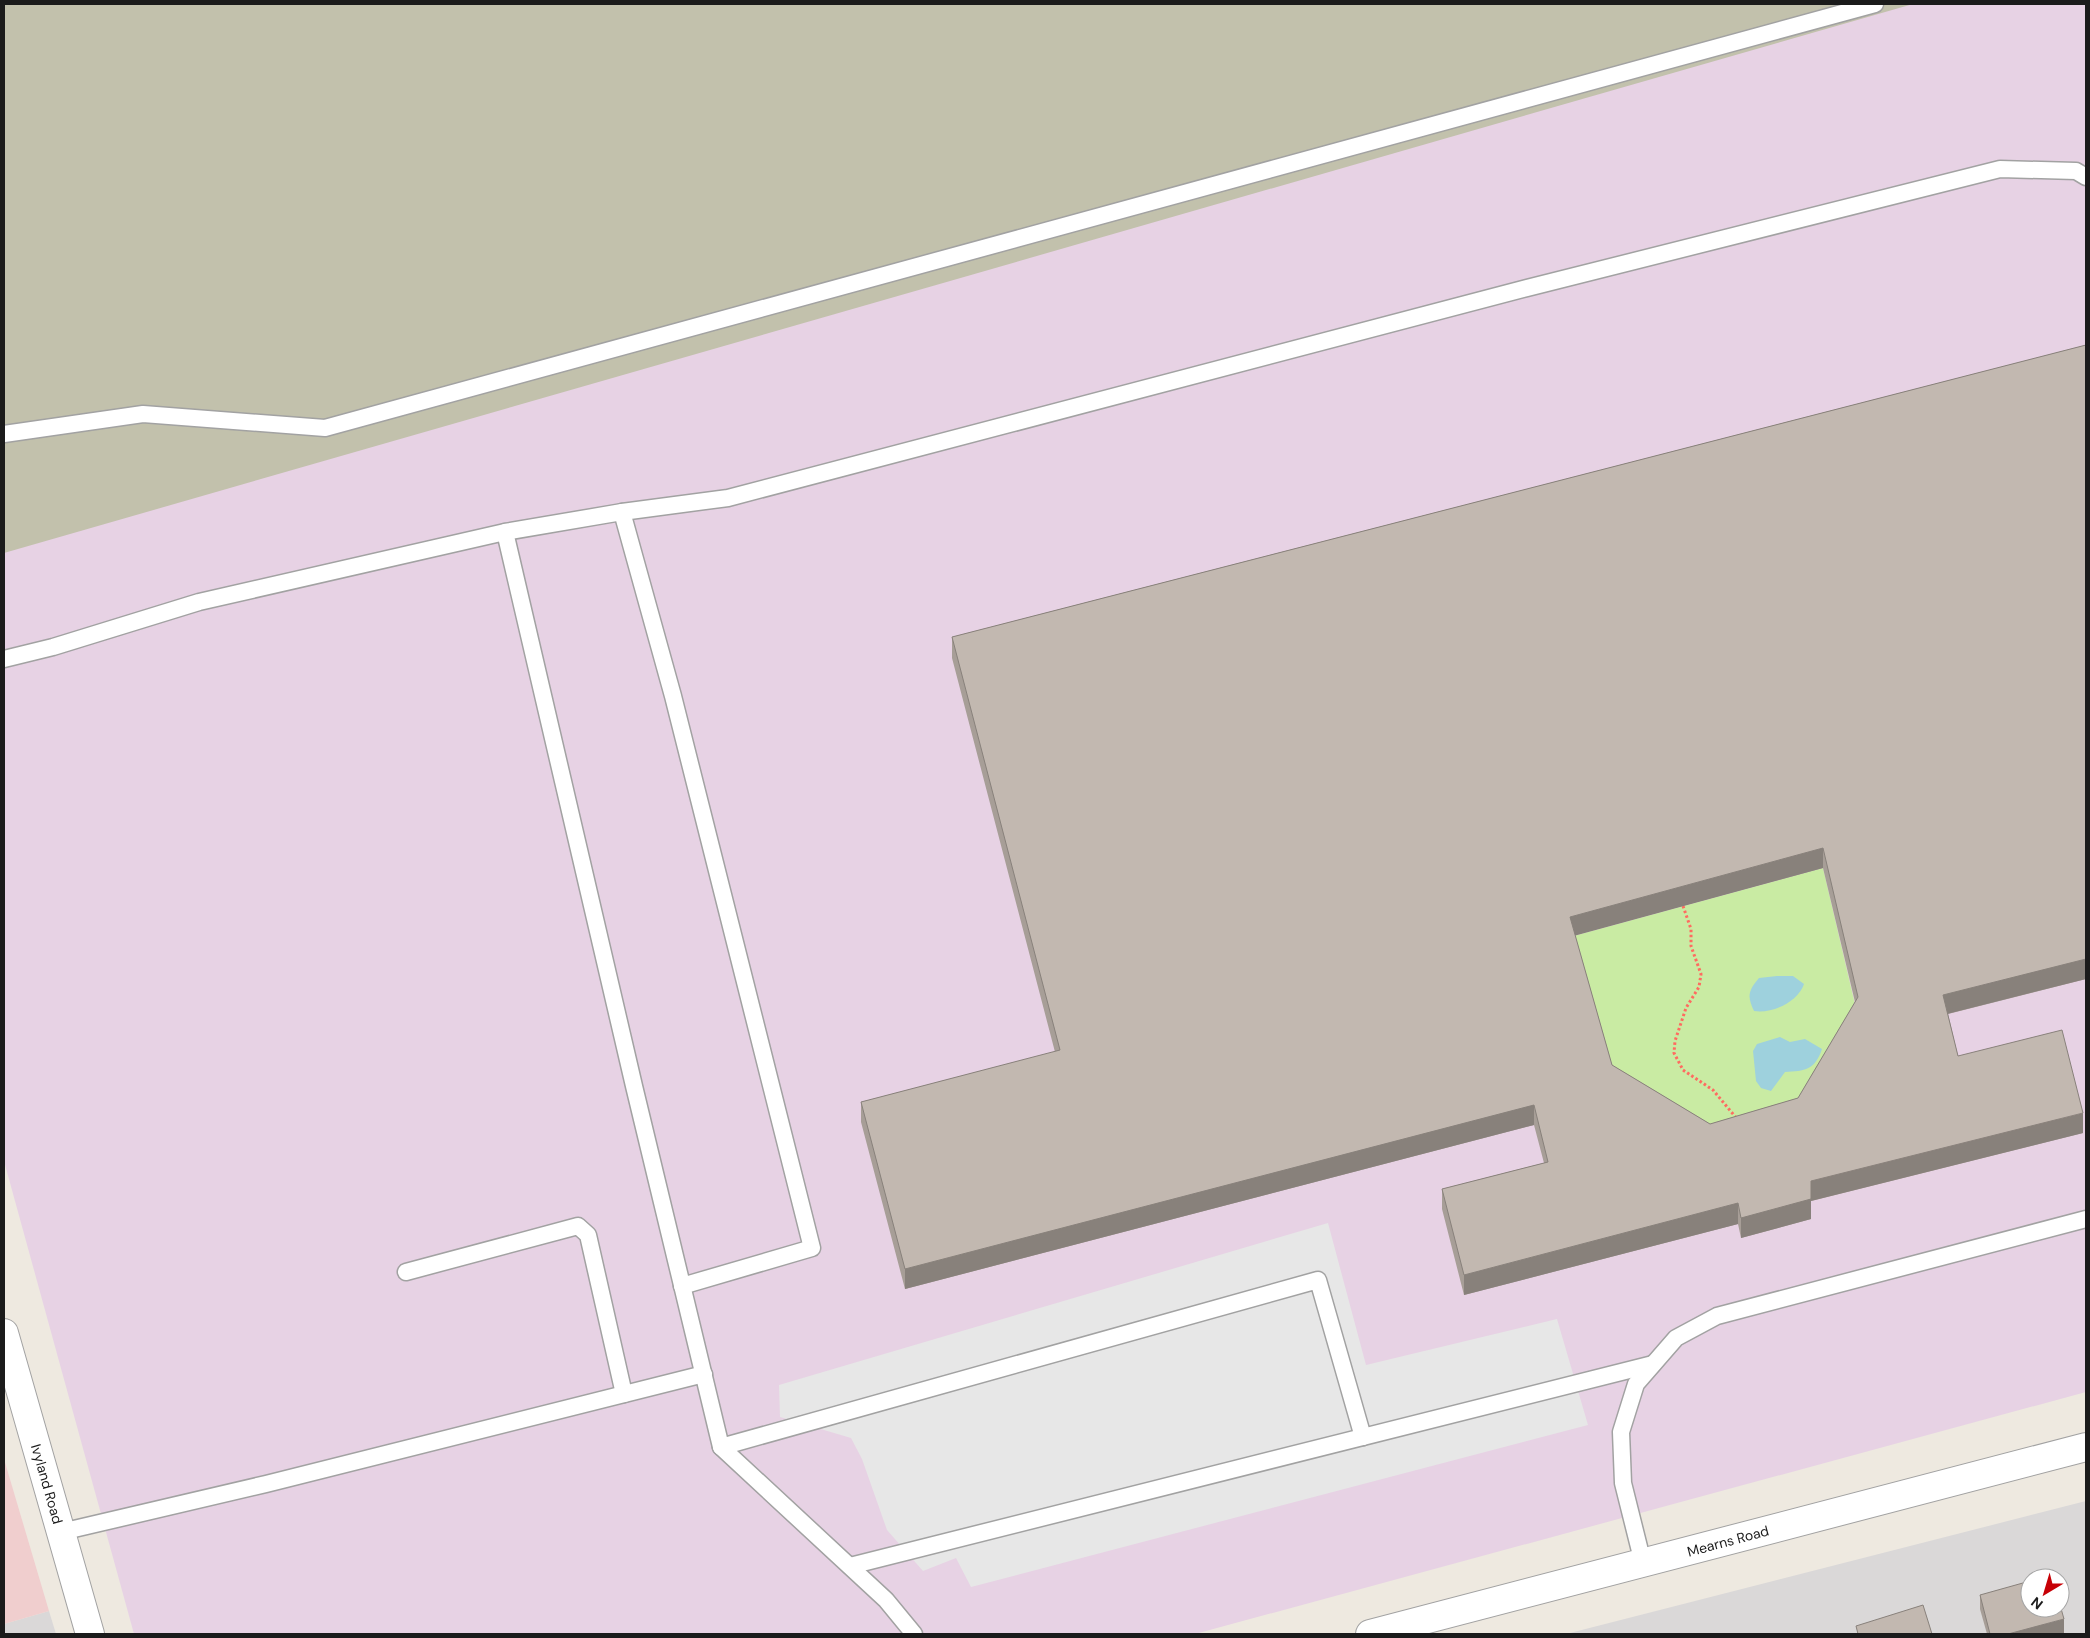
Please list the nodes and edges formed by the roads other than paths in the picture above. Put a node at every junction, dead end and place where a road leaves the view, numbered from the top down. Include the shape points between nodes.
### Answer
1 (1875, 4) edge
2 (2086, 177) edge
3 (4, 434) edge
4 (622, 512) junction
5 (505, 532) junction
6 (4, 659) edge
7 (2086, 1219) edge
8 (406, 1272) dead end
9 (682, 1286) junction
10 (4, 1333) edge
11 (1653, 1364) junction
12 (704, 1374) junction
13 (624, 1394) junction
14 (1363, 1437) junction
15 (721, 1447) junction
16 (2086, 1448) edge
17 (61, 1532) junction
18 (1643, 1563) junction
19 (850, 1566) junction
20 (90, 1634) edge
21 (914, 1634) edge
22 (1370, 1634) edge

1 - 3 lane via 325,428 143,414
2 - 4 lane via 2076,171 2000,168 1527,288 728,498
4 - 5 lane
4 - 9 lane via 673,696 812,1248
5 - 6 lane via 199,602
5 - 9 lane
7 - 11 lane via 1717,1316 1676,1338
8 - 13 lane via 578,1226 588,1235
9 - 12 lane
10 - 17 street, Ivyland Road
11 - 14 lane
11 - 18 lane via 1636,1384 1621,1432 1623,1483
12 - 13 lane
12 - 15 lane
13 - 17 lane
14 - 15 lane via 1318,1280
14 - 19 lane
15 - 19 lane
16 - 18 street, Mearns Road
17 - 20 street, Ivyland Road
18 - 22 street, Mearns Road
19 - 21 lane via 886,1600

